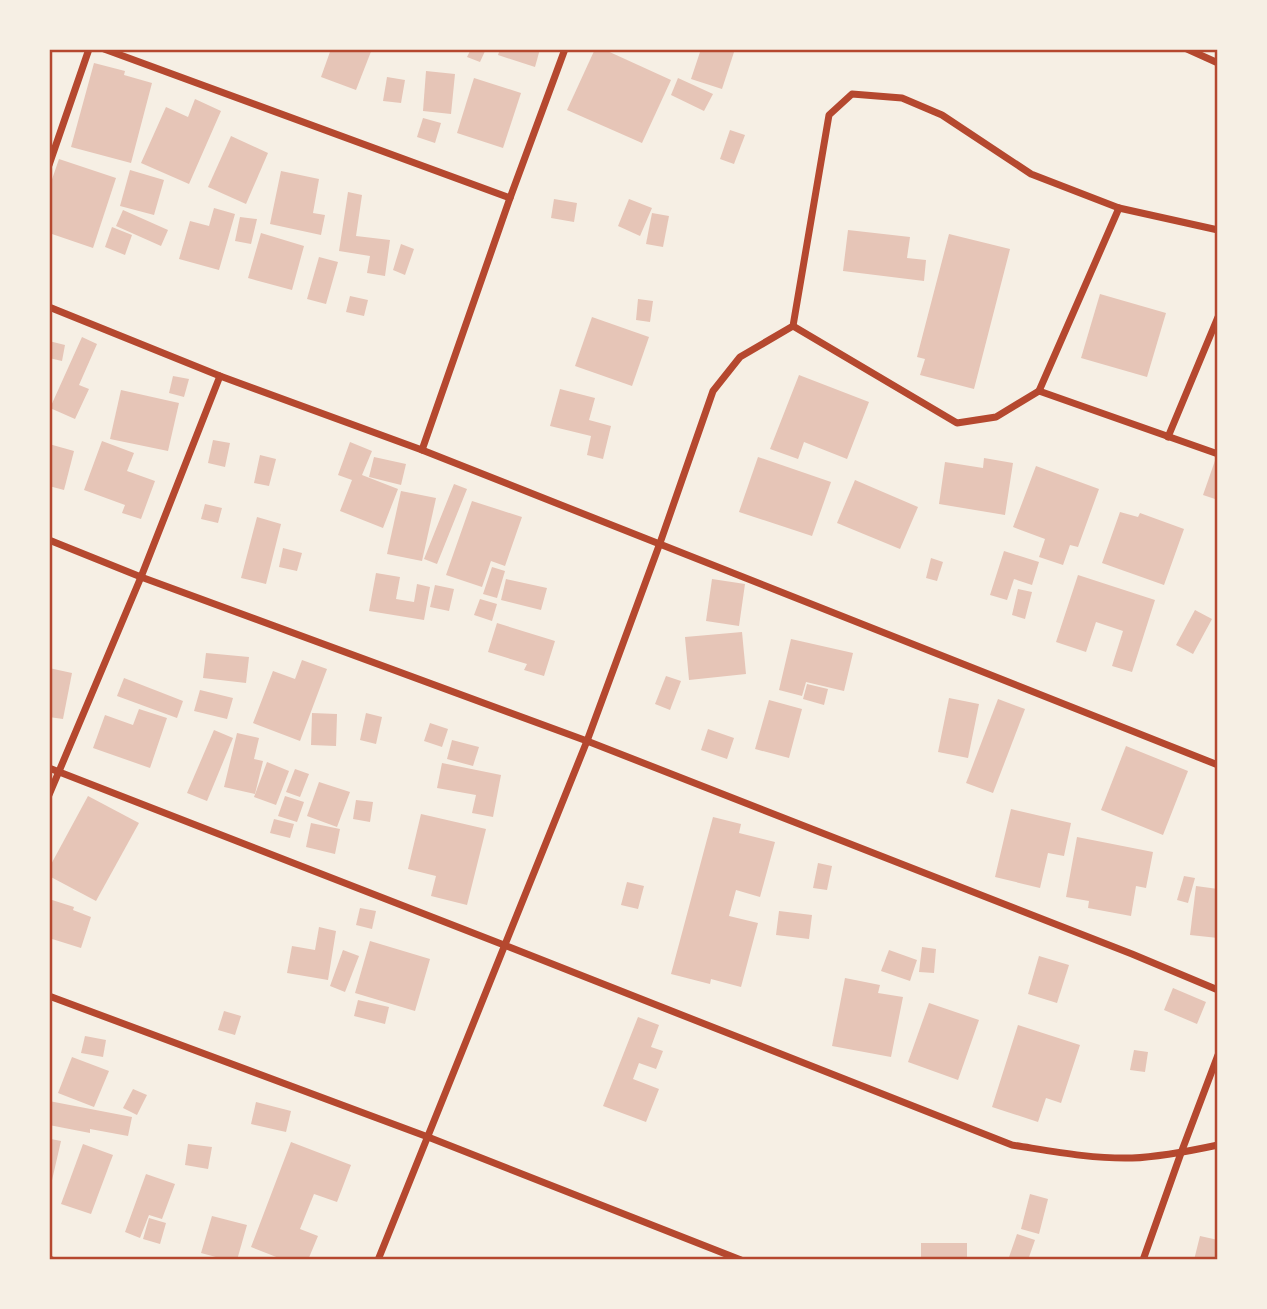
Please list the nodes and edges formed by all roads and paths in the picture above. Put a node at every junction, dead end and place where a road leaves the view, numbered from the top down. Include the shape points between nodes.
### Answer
1 (89, 49) edge
2 (104, 49) edge
3 (565, 49) edge
4 (1186, 49) edge
5 (1218, 63) edge
6 (49, 165) edge
7 (510, 198) junction
8 (1119, 208) junction
9 (1218, 230) edge
10 (49, 307) edge
11 (1218, 317) edge
12 (793, 326) junction
13 (219, 376) junction
14 (1039, 391) junction
15 (1168, 437) junction
16 (422, 450) junction
17 (1218, 454) edge
18 (49, 540) edge
19 (660, 543) junction
20 (141, 577) junction
21 (587, 741) junction
22 (1218, 765) edge
23 (49, 768) edge
24 (59, 772) junction
25 (49, 796) edge
26 (505, 945) junction
27 (1218, 990) edge
28 (49, 996) edge
29 (1218, 1055) edge
30 (428, 1137) junction
31 (1218, 1145) edge
32 (1181, 1153) junction
33 (378, 1260) edge
34 (741, 1260) edge
35 (1143, 1260) edge

1 - 6 street
2 - 7 street
3 - 7 street
4 - 5 street
7 - 16 street
8 - 9 street
8 - 12 street via 1031,174 942,115 902,98 852,94 829,115
8 - 14 street
10 - 13 street
11 - 15 street
12 - 14 street via 957,423 996,417
12 - 19 street via 740,357 713,391
13 - 16 street
13 - 20 street
14 - 15 street
15 - 17 street
16 - 19 street
18 - 20 street
19 - 21 street
19 - 22 street
20 - 21 street
20 - 24 street
21 - 26 street
21 - 27 street
23 - 24 street
24 - 25 street
24 - 26 street
26 - 30 street
26 - 32 street via 1012,1145 1132,1158
28 - 30 street
29 - 32 street
30 - 33 street
30 - 34 street
31 - 32 street
32 - 35 street

